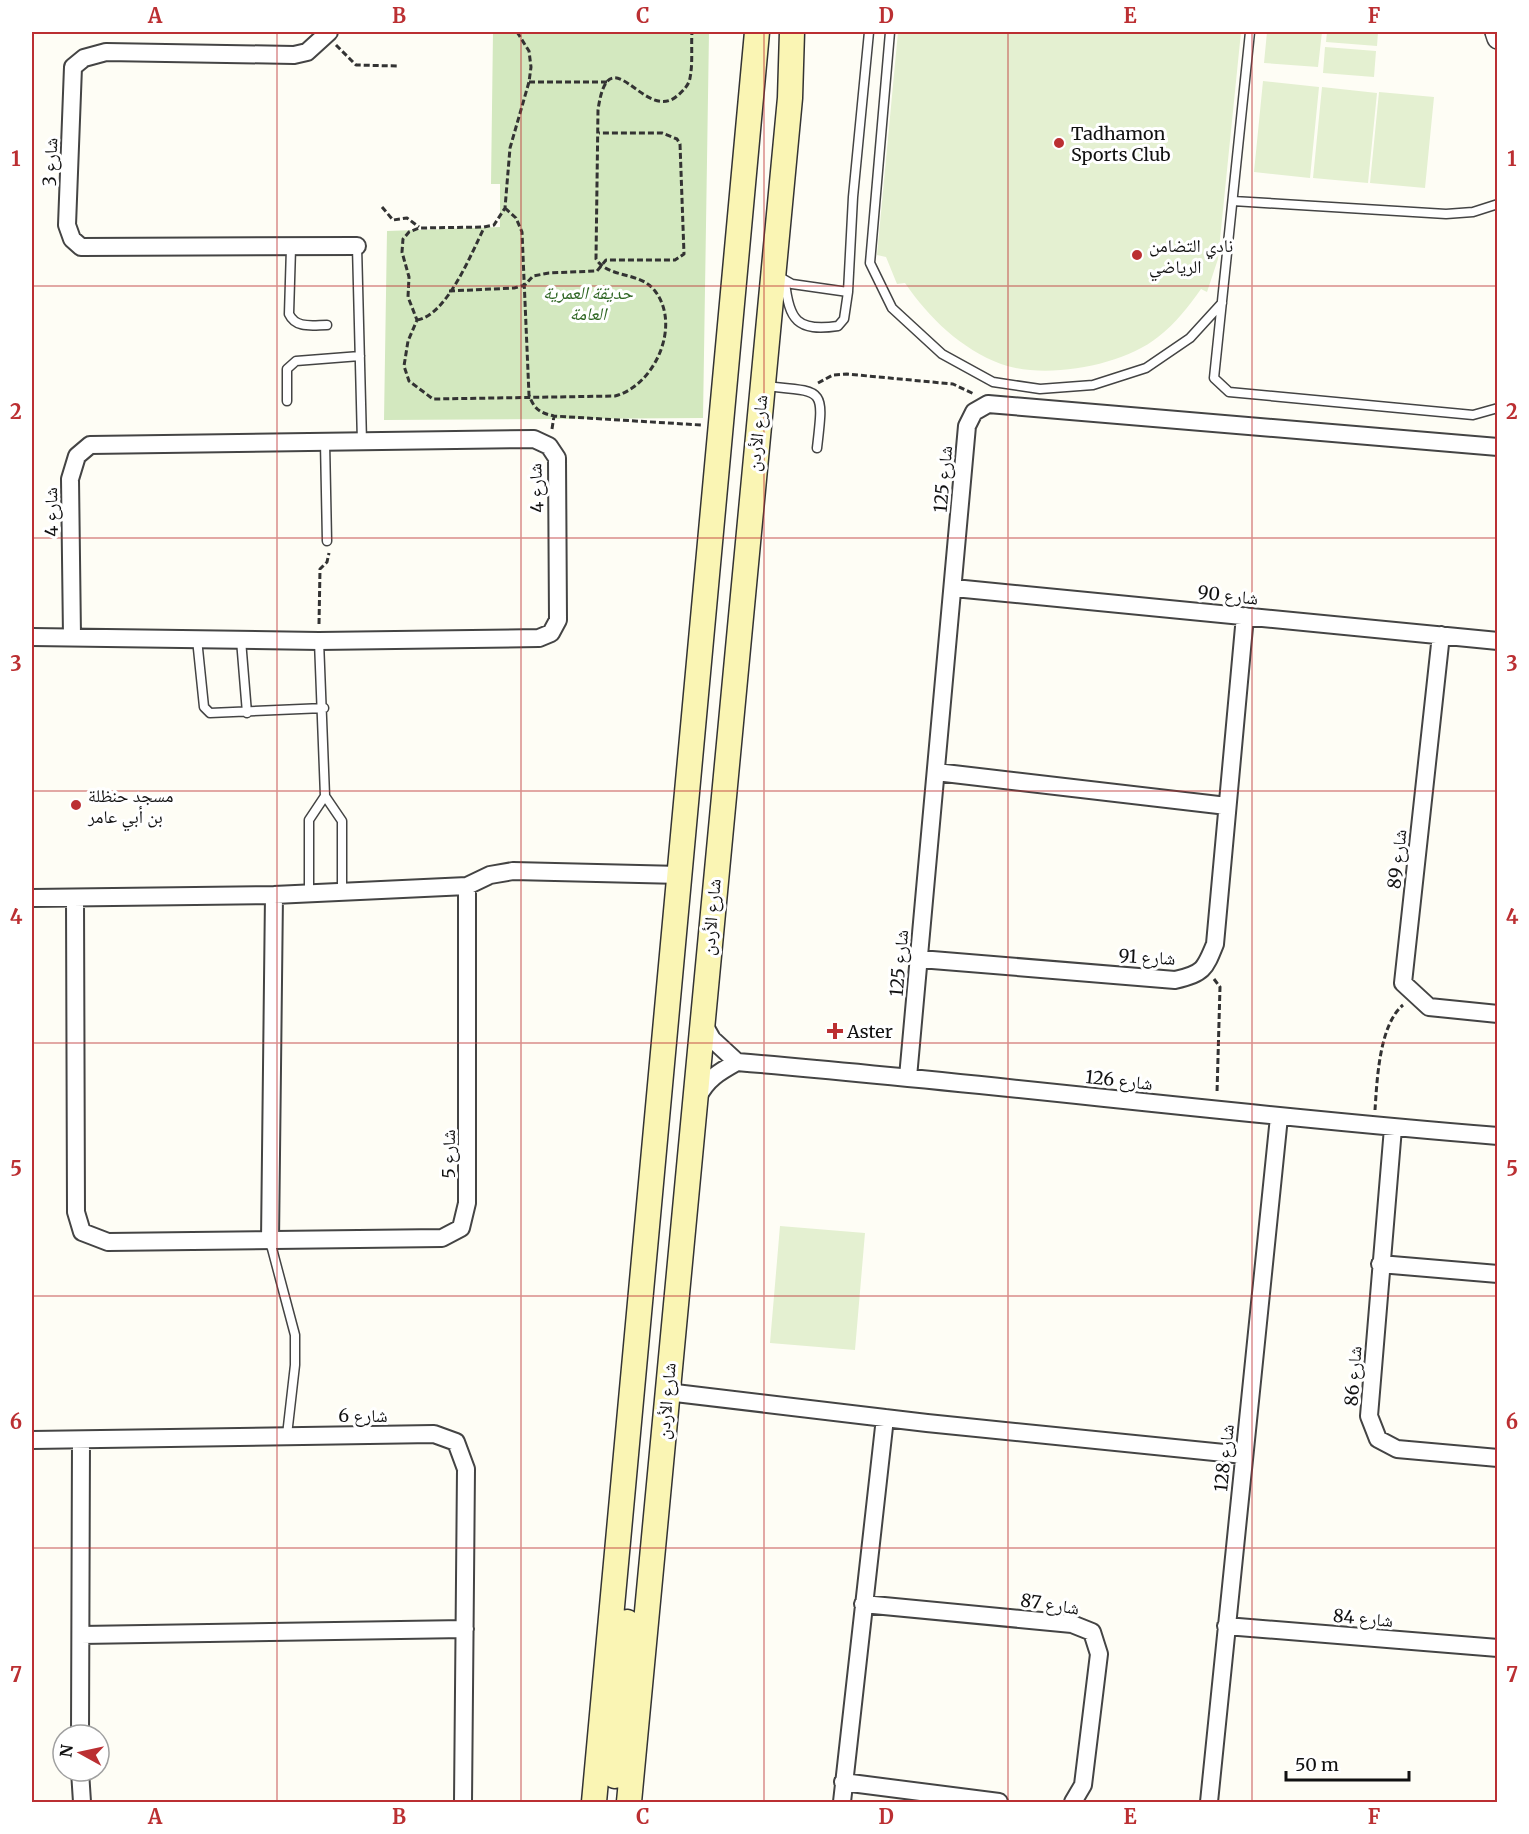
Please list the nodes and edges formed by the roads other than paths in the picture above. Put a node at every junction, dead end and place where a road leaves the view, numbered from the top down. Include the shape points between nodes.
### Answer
1 (757, 32) edge
2 (792, 32) edge
3 (869, 32) edge
4 (890, 32) edge
5 (1250, 32) edge
6 (1496, 32) edge
7 (328, 33) edge
8 (1497, 38) edge
9 (753, 92) junction
10 (790, 98) junction
11 (1233, 201) junction
12 (1497, 204) edge
13 (357, 246) joint
14 (291, 248) junction
15 (779, 275) junction
16 (848, 292) junction
17 (1222, 303) junction
18 (327, 325) dead end
19 (360, 356) junction
20 (762, 386) junction
21 (287, 401) dead end
22 (1497, 408) edge
23 (325, 442) junction
24 (362, 442) junction
25 (1497, 447) edge
26 (817, 448) dead end
27 (713, 508) junction
28 (749, 509) junction
29 (327, 541) road end
30 (954, 588) junction
31 (1245, 616) junction
32 (1441, 635) junction
33 (72, 636) junction
34 (32, 637) edge
35 (197, 639) junction
36 (241, 640) junction
37 (319, 641) junction
38 (1497, 641) edge
39 (324, 708) junction
40 (247, 713) junction
41 (936, 772) junction
42 (325, 796) junction
43 (1227, 806) junction
44 (681, 875) junction
45 (467, 886) junction
46 (342, 893) junction
47 (309, 894) junction
48 (274, 896) junction
49 (32, 898) edge
50 (75, 898) junction
51 (920, 959) junction
52 (1497, 1014) edge
53 (702, 1019) junction
54 (737, 1062) junction
55 (908, 1077) junction
56 (695, 1103) junction
57 (1278, 1117) junction
58 (1393, 1128) junction
59 (1497, 1136) edge
60 (270, 1241) junction
61 (1380, 1264) junction
62 (1497, 1274) edge
63 (667, 1392) junction
64 (885, 1418) junction
65 (287, 1435) junction
66 (32, 1440) edge
67 (81, 1440) junction
68 (1244, 1455) junction
69 (1497, 1458) edge
70 (616, 1561) junction
71 (863, 1604) junction
72 (1226, 1626) junction
73 (465, 1629) junction
74 (81, 1635) junction
75 (1497, 1648) edge
76 (80, 1723) edge
77 (843, 1782) junction
78 (81, 1783) edge
79 (82, 1803) edge
80 (463, 1803) edge
81 (594, 1803) edge
82 (613, 1803) edge
83 (629, 1803) edge
84 (842, 1803) edge
85 (999, 1803) edge
86 (1073, 1803) edge
87 (1209, 1803) edge

1 - 9 main road, شارع الأردن
2 - 10 main road, شارع الأردن
3 - 16 lane
4 - 17 lane via 870,263 892,308 942,354 993,382 1040,389 1093,385 1146,368 1190,338
5 - 11 lane
6 - 8 street
7 - 14 street, شارع 3 via 308,52 294,55 106,52 84,58 73,67 67,225 72,239 81,247
9 - 10 main road via 770,104
9 - 27 main road, شارع الأردن
10 - 15 main road, شارع الأردن
11 - 12 lane via 1446,214 1473,212
11 - 17 lane
13 - 14 street, شارع 3
13 - 19 lane
14 - 18 lane via 292,319 304,326
15 - 16 lane
15 - 16 lane via 788,309 810,328 838,326 844,319
15 - 20 main road, شارع الأردن
17 - 22 lane via 1214,378 1229,392 1473,415
19 - 21 lane via 296,360 287,369
19 - 24 lane
20 - 26 lane via 810,391 818,396 822,405
20 - 28 main road, شارع الأردن
23 - 24 street, شارع 4
23 - 29 lane
23 - 33 street, شارع 4 via 90,445 77,456 70,479
24 - 37 street, شارع 4 via 534,439 549,447 556,458 558,620 551,633 539,638
25 - 30 street, شارع 125 via 988,404 974,412 967,426
27 - 28 main road via 718,499 729,494 740,496
27 - 44 main road, شارع الأردن
28 - 53 main road, شارع الأردن
30 - 31 street, شارع 90
30 - 41 street, شارع 125
31 - 32 street, شارع 90
31 - 43 street
32 - 38 street, شارع 90
32 - 52 street, شارع 89 via 1402,983 1429,1007
33 - 34 street, شارع 4
33 - 35 street, شارع 4
35 - 36 street, شارع 4
35 - 40 lane via 204,707 210,713
36 - 37 street, شارع 4
36 - 40 lane
37 - 39 lane
39 - 40 lane
39 - 42 lane
41 - 43 street
41 - 51 street, شارع 125
42 - 46 lane via 342,821
42 - 47 lane via 309,820
43 - 51 street, شارع 91 via 1215,944 1205,969 1192,976 1175,980
44 - 45 street via 513,871 490,875
44 - 70 main road, شارع الأردن
45 - 46 street
45 - 60 street, شارع 5 via 467,1203 461,1228 442,1238
46 - 47 street
47 - 48 street
48 - 50 street
48 - 60 street
49 - 50 street
50 - 60 street, شارع 5 via 76,1212 82,1232 108,1242
51 - 55 street, شارع 125
53 - 54 street via 712,1040
53 - 56 main road, شارع الأردن
54 - 55 street, شارع 126
54 - 56 street via 705,1084
55 - 57 street, شارع 126
56 - 63 main road, شارع الأردن
57 - 58 street, شارع 126
57 - 68 street, شارع 128
58 - 59 street, شارع 126
58 - 61 street, شارع 86
60 - 65 lane via 295,1335
61 - 62 street
61 - 69 street, شارع 86 via 1369,1416 1378,1439 1397,1449
63 - 64 street
63 - 83 main road, شارع الأردن
64 - 68 street
64 - 71 street
65 - 67 street, شارع 6
65 - 73 street, شارع 6 via 434,1434 456,1442 466,1468
66 - 67 street, شارع 6
67 - 74 street
68 - 72 street, شارع 128
70 - 81 main road, شارع الأردن
70 - 82 main road via 626,1595 627,1627
71 - 77 street
71 - 86 street, شارع 87 via 1072,1624 1092,1632 1099,1654 1083,1785
72 - 75 street, شارع 84
72 - 87 street, شارع 128
73 - 74 street
73 - 80 street, شارع 6
74 - 76 street
77 - 84 street
77 - 85 street
78 - 79 street

